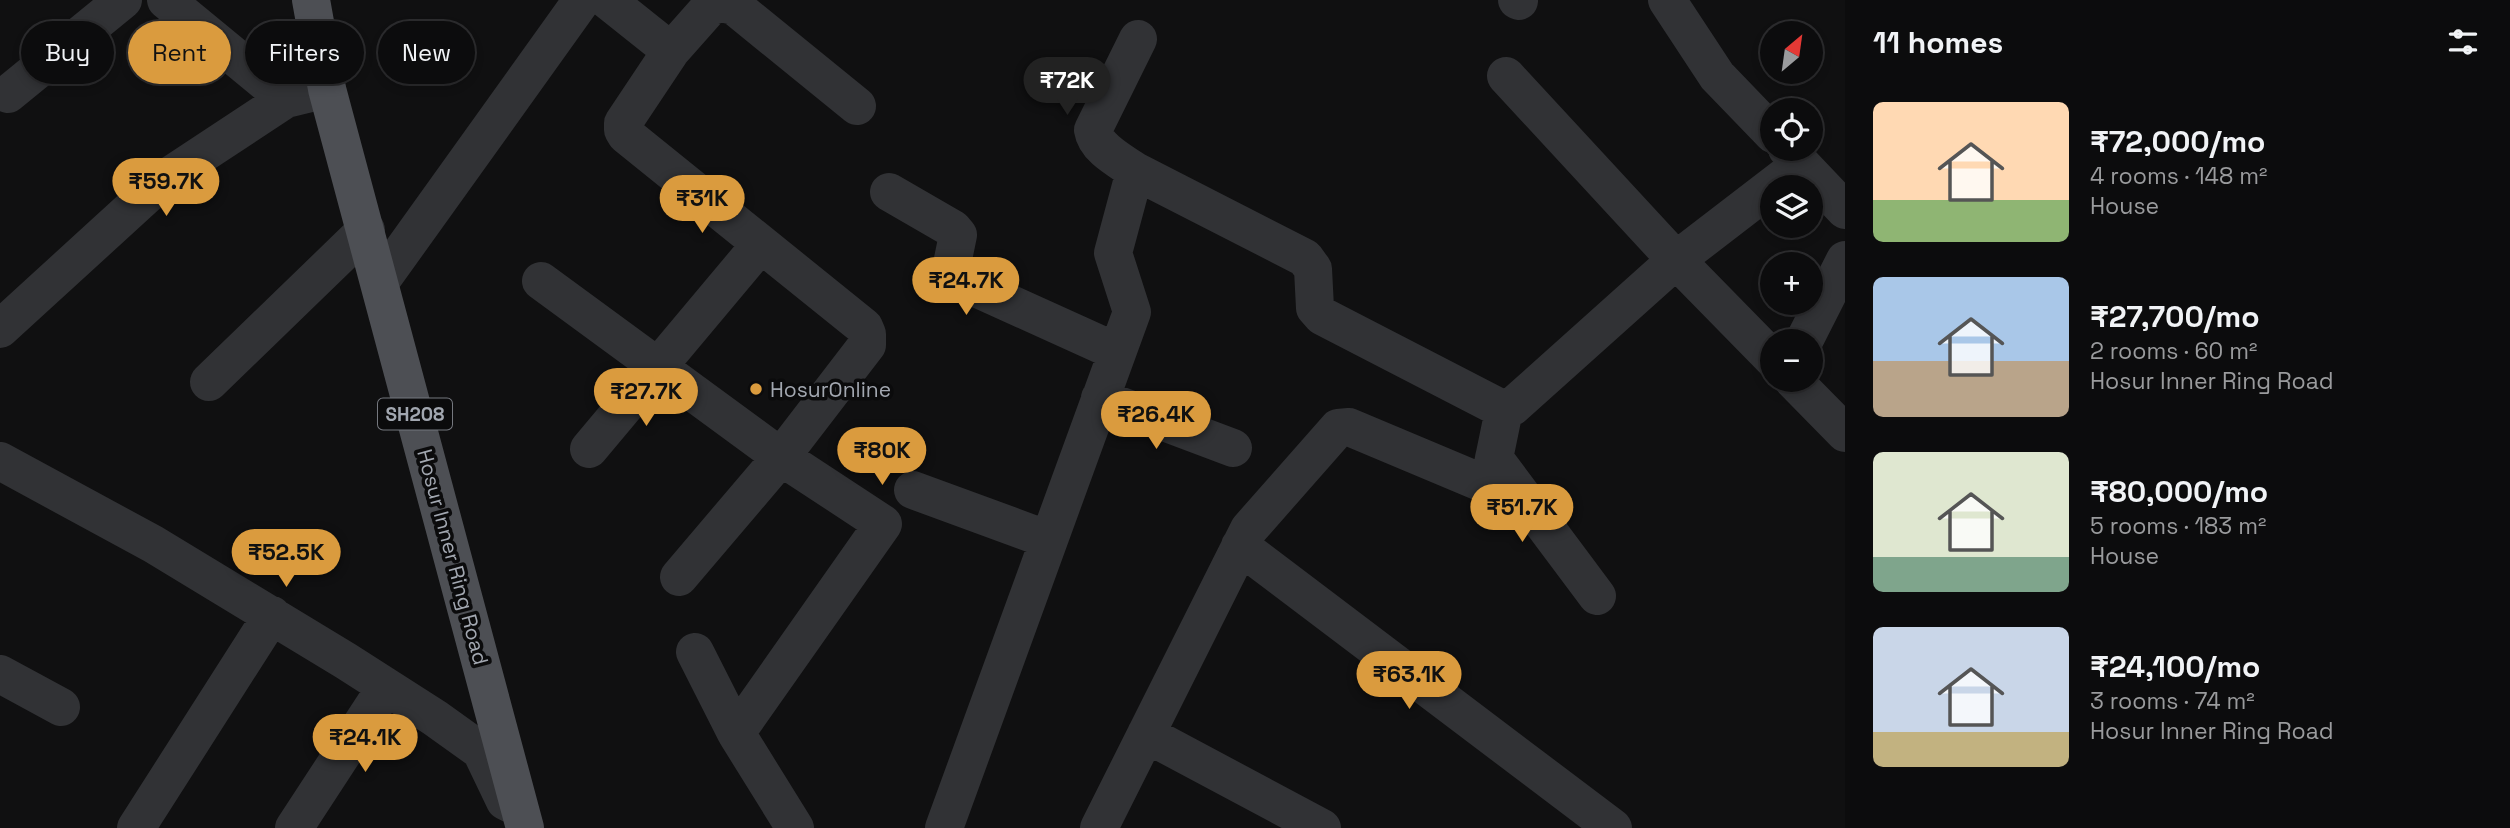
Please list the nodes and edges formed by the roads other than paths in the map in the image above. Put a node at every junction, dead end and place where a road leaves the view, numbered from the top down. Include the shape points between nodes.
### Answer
1 (123, 0) edge
2 (166, 0) edge
3 (311, 0) edge
4 (582, 0) edge
5 (607, 0) edge
6 (1667, 0) edge
7 (1138, 39) dead end
8 (671, 51) junction
9 (1506, 76) dead end
10 (327, 89) junction
11 (8, 94) dead end
12 (286, 99) junction
13 (857, 106) dead end
14 (1760, 121) edge
15 (1788, 161) edge
16 (1799, 161) edge
17 (1135, 171) junction
18 (889, 192) dead end
19 (1845, 210) edge
20 (366, 230) junction
21 (760, 245) junction
22 (1676, 260) junction
23 (1845, 260) edge
24 (541, 281) dead end
25 (380, 282) junction
26 (0, 329) edge
27 (1810, 329) edge
28 (1760, 346) edge
29 (1117, 352) junction
30 (658, 369) junction
31 (209, 382) dead end
32 (1805, 392) edge
33 (1100, 398) junction
34 (1504, 410) junction
35 (1845, 433) edge
36 (1233, 448) dead end
37 (589, 449) dead end
38 (781, 457) junction
39 (1494, 458) junction
40 (0, 461) edge
41 (913, 490) dead end
42 (1049, 540) junction
43 (1240, 546) junction
44 (678, 577) dead end
45 (1597, 596) dead end
46 (272, 615) junction
47 (695, 652) dead end
48 (0, 674) edge
49 (386, 687) junction
50 (61, 707) dead end
51 (736, 733) junction
52 (1146, 734) junction
53 (522, 817) edge
54 (136, 828) edge
55 (294, 828) edge
56 (795, 828) edge
57 (944, 828) edge
58 (1099, 828) edge
59 (1322, 828) edge
60 (1613, 828) edge

1 - 11 street
2 - 12 street
3 - 10 main road, Hosur Inner Ring Road / SH208
4 - 25 street
5 - 8 street
6 - 14 street via 1717,76
7 - 17 street via 1093,130 1103,148
8 - 13 street via 710,7 721,3 734,6
8 - 21 street via 623,123 623,130
9 - 22 street
10 - 12 street
10 - 20 main road, Hosur Inner Ring Road / SH208
12 - 26 street via 163,180
15 - 22 street
16 - 19 street
17 - 29 street via 1113,253 1132,312
17 - 34 street via 1305,258 1313,269 1315,308 1322,316
18 - 29 street via 958,235 951,269 958,280
20 - 25 main road, Hosur Inner Ring Road / SH208
20 - 31 street
21 - 30 street
21 - 38 street via 867,334 867,345
22 - 28 street
22 - 34 street
23 - 27 street
24 - 30 street
25 - 53 main road, Hosur Inner Ring Road / SH208
29 - 33 street
30 - 37 street
30 - 38 street
32 - 35 street
33 - 36 street
33 - 42 street
34 - 39 street
38 - 44 street
38 - 51 street via 883,524
39 - 43 street via 1490,478 1480,482 1349,427 1338,428 1249,529
39 - 45 street
40 - 46 street
41 - 42 street
42 - 57 street
43 - 52 street
43 - 60 street
46 - 49 street
46 - 54 street
47 - 51 street
48 - 50 street
49 - 53 street via 481,751 505,801
49 - 55 street
51 - 56 street
52 - 58 street
52 - 59 street

